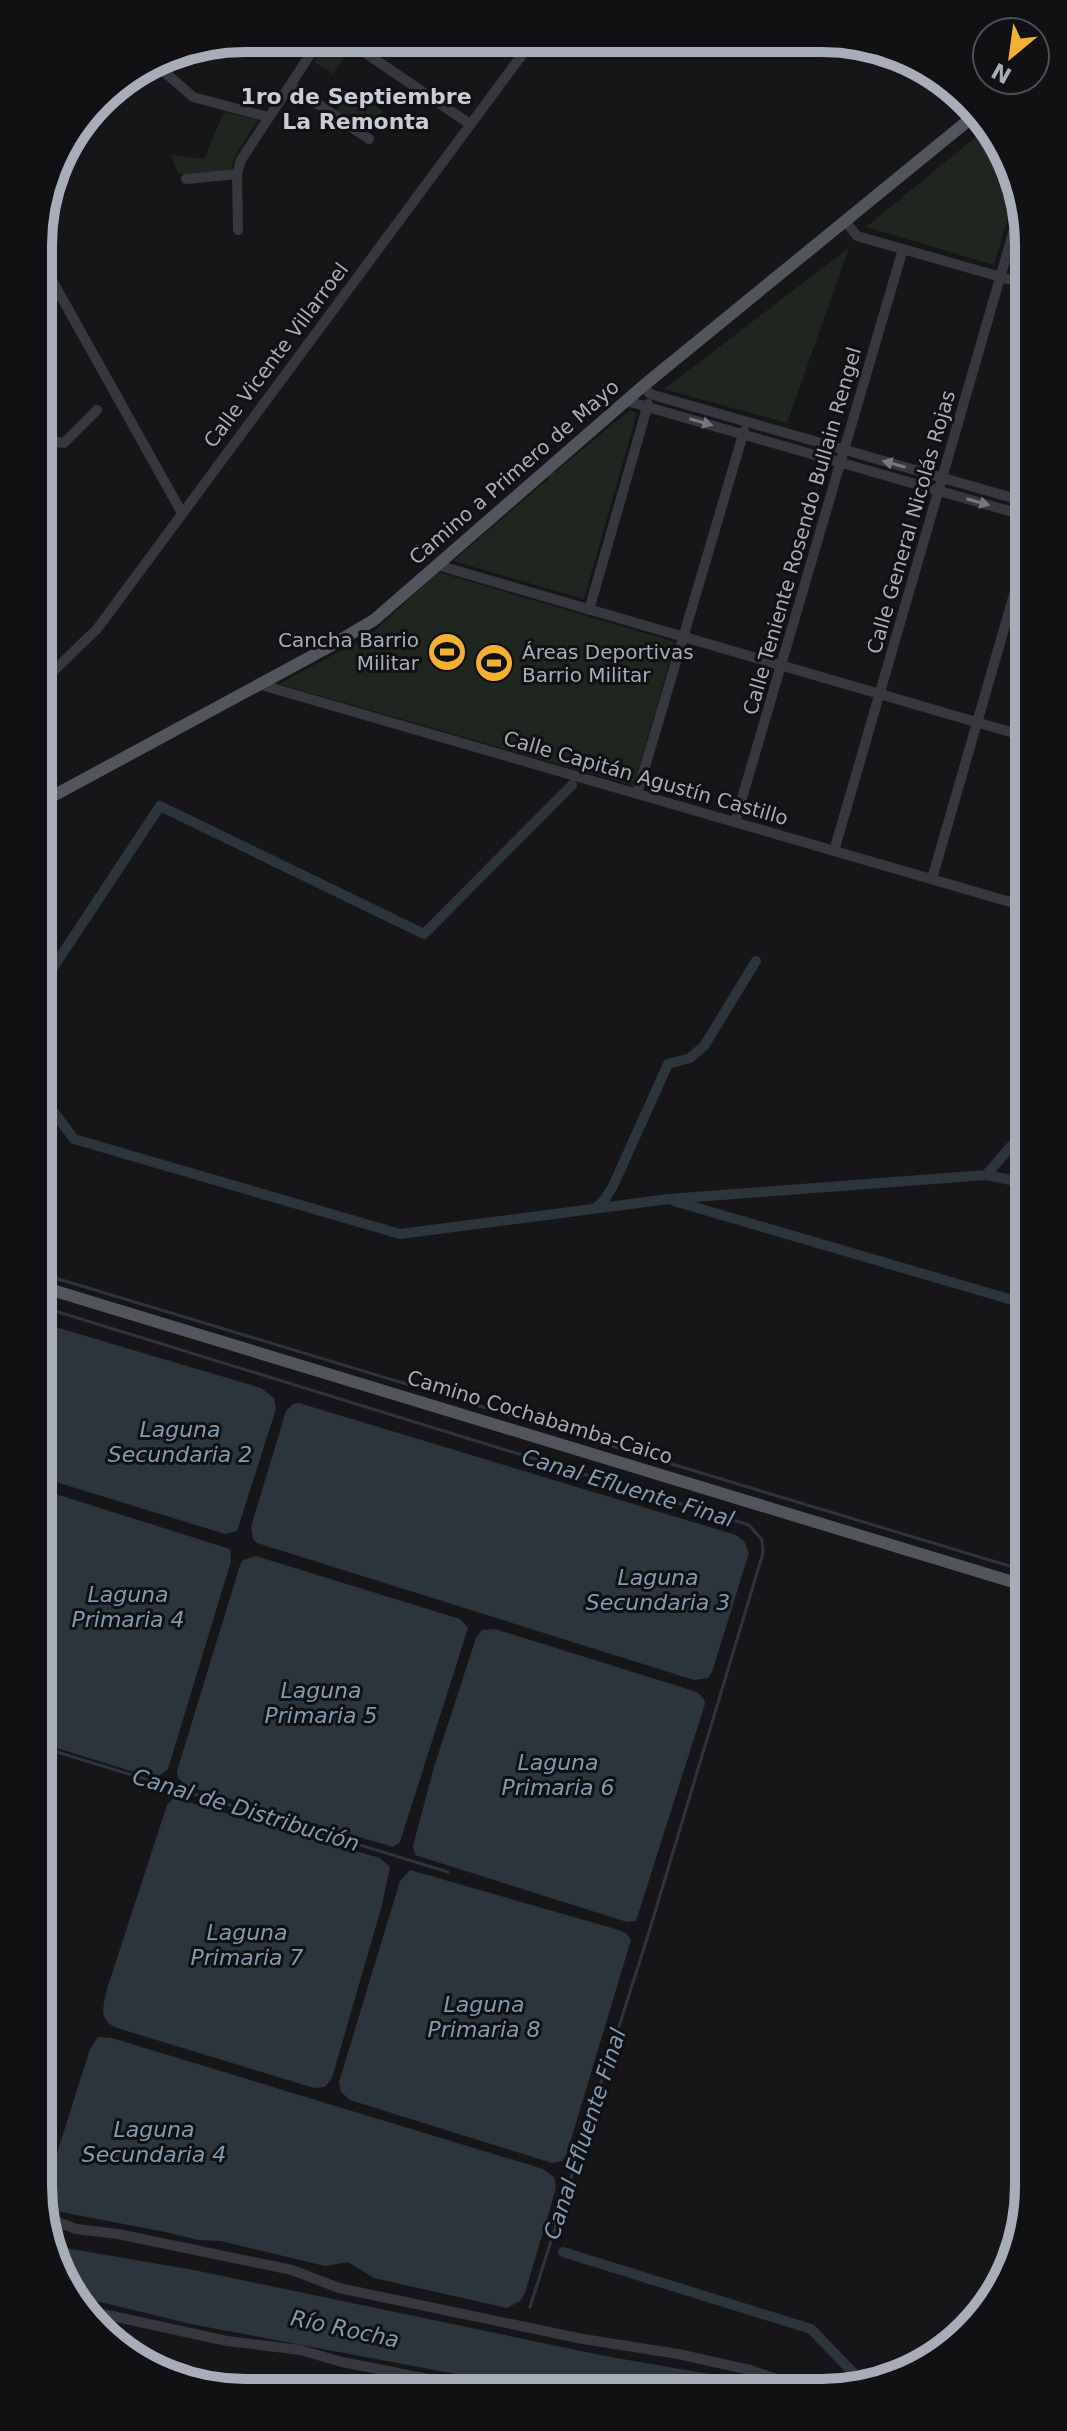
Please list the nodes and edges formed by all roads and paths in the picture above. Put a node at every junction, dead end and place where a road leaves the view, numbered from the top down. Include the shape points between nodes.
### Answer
1 (312, 52) edge
2 (364, 52) edge
3 (524, 52) edge
4 (163, 70) edge
5 (290, 85) junction
6 (268, 117) junction
7 (969, 120) edge
8 (470, 124) junction
9 (369, 139) dead end
10 (237, 174) junction
11 (186, 179) dead end
12 (845, 221) junction
13 (238, 230) dead end
14 (1014, 231) edge
15 (903, 249) junction
16 (1001, 277) junction
17 (52, 280) edge
18 (1015, 281) edge
19 (647, 390) junction
20 (627, 401) junction
21 (647, 407) junction
22 (97, 410) dead end
23 (747, 422) junction
24 (743, 434) junction
25 (52, 442) edge
26 (844, 450) junction
27 (841, 463) junction
28 (942, 478) junction
29 (938, 491) junction
30 (1015, 499) edge
31 (182, 513) junction
32 (1015, 513) edge
33 (437, 565) junction
34 (1015, 590) edge
35 (589, 610) junction
36 (683, 638) junction
37 (781, 666) junction
38 (52, 672) edge
39 (258, 684) junction
40 (879, 694) junction
41 (976, 722) junction
42 (1015, 733) edge
43 (637, 794) junction
44 (52, 796) edge
45 (735, 822) junction
46 (834, 851) junction
47 (932, 879) junction
48 (1015, 903) edge
49 (52, 1290) edge
50 (1015, 1583) edge
51 (56, 2221) edge
52 (100, 2313) edge
53 (429, 2379) edge
54 (777, 2379) edge

1 - 5 street
2 - 8 street
3 - 8 street, Calle Vicente Villarroel
4 - 6 street via 193,97
5 - 6 street
5 - 9 street
6 - 10 street
7 - 12 main road, Camino a Primero de Mayo
8 - 31 street, Calle Vicente Villarroel
10 - 11 street
10 - 13 street
12 - 15 street via 857,236
12 - 19 main road, Camino a Primero de Mayo
14 - 16 street, Calle General Nicolás Rojas
15 - 16 street
15 - 26 street, Calle Teniente Rosendo Bullain Rengel
16 - 18 street
16 - 28 street, Calle General Nicolás Rojas
17 - 31 street
19 - 20 main road, Camino a Primero de Mayo
19 - 21 street
19 - 23 street
20 - 21 street
20 - 33 main road, Camino a Primero de Mayo
21 -> 24 street
21 - 35 street
22 - 25 street via 64,443
23 - 24 street
23 - 26 street
24 - 27 street
24 - 36 street
26 - 27 street, Calle Teniente Rosendo Bullain Rengel
28 -> 26 street
27 - 29 street
27 - 37 street, Calle Teniente Rosendo Bullain Rengel
28 - 29 street, Calle General Nicolás Rojas
28 - 30 street
29 -> 32 street
29 - 40 street, Calle General Nicolás Rojas
31 - 38 street, Calle Vicente Villarroel via 97,629
33 - 35 street
33 - 39 main road, Camino a Primero de Mayo via 374,620
34 - 41 street
35 - 36 street
36 - 37 street
36 - 43 street
37 - 40 street
37 - 45 street, Calle Teniente Rosendo Bullain Rengel
39 - 43 street, Calle Capitán Agustín Castillo
39 - 44 main road, Camino a Primero de Mayo
40 - 41 street
40 - 46 street, Calle General Nicolás Rojas
41 - 42 street
41 - 47 street
43 - 45 street, Calle Capitán Agustín Castillo
45 - 46 street, Calle Capitán Agustín Castillo
46 - 47 street, Calle Capitán Agustín Castillo
47 - 48 street, Calle Capitán Agustín Castillo
49 - 50 main road, Camino Cochabamba-Caico
51 - 54 street via 292,2270 339,2288 678,2354
52 - 53 street

